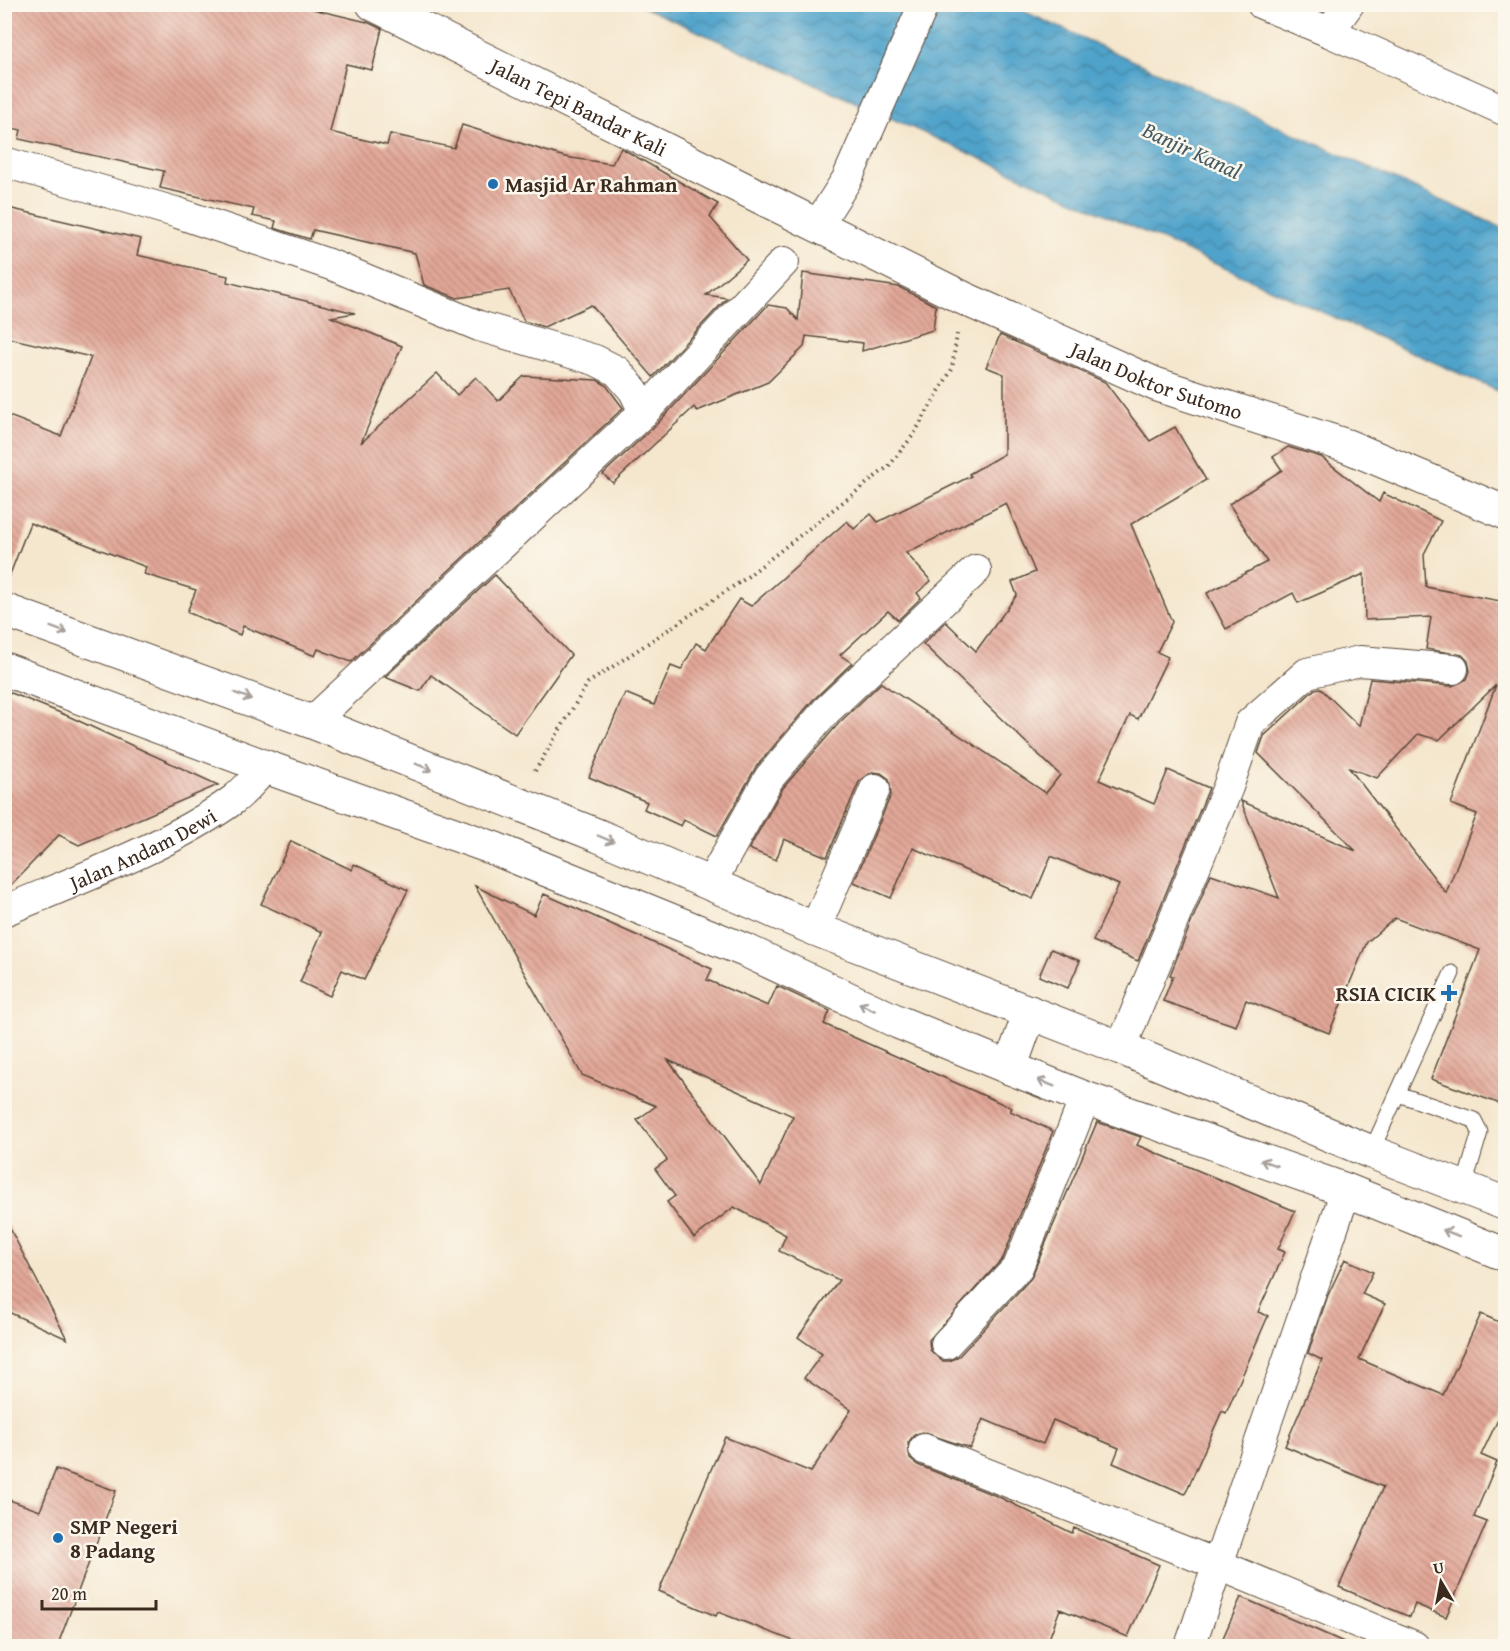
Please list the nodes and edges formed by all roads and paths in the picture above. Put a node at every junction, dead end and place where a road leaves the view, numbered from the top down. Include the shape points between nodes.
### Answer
1 (373, 4) edge
2 (924, 4) edge
3 (1262, 4) edge
4 (1349, 4) edge
5 (1329, 32) junction
6 (1506, 111) edge
7 (4, 162) edge
8 (817, 226) junction
9 (784, 262) dead end
10 (963, 298) junction
11 (644, 412) junction
12 (1506, 513) edge
13 (976, 570) dead end
14 (4, 610) edge
15 (4, 669) edge
16 (1453, 669) dead end
17 (312, 722) junction
18 (266, 767) junction
19 (875, 789) dead end
20 (516, 804) junction
21 (710, 884) junction
22 (4, 911) edge
23 (815, 929) junction
24 (1452, 973) dead end
25 (1030, 1012) junction
26 (1121, 1048) junction
27 (1010, 1068) junction
28 (1398, 1094) junction
29 (1085, 1098) junction
30 (1371, 1152) junction
31 (1464, 1186) junction
32 (1346, 1190) junction
33 (1506, 1204) edge
34 (1506, 1255) edge
35 (946, 1344) dead end
36 (924, 1449) dead end
37 (1220, 1565) junction
38 (1190, 1647) edge
39 (1414, 1647) edge

1 - 8 main road, Jalan Tepi Bandar Kali
2 - 8 street via 847,179
3 - 5 street
4 - 5 street
5 - 6 street
7 - 11 street via 175,212 334,266 479,326 595,360 616,371 634,391
8 - 10 main road, Jalan Doktor Sutomo
9 - 11 street
10 - 12 main road, Jalan Doktor Sutomo via 1155,384 1347,446
10 - 20 path via 952,369 914,434 889,466 743,580 588,682
11 - 17 street
13 - 21 street via 826,711 769,778
14 -> 17 main road
15 - 18 main road
16 - 26 street via 1360,662 1307,673 1250,723 1228,787
17 -> 20 main road
18 - 22 street, Jalan Andam Dewi via 235,798 203,820
27 -> 18 main road via 898,1022 749,952 514,857
19 - 23 street
20 -> 21 main road
21 - 23 main road
23 - 25 main road
24 - 28 lane
25 - 26 main road
25 - 27 main road
26 - 30 main road
29 -> 27 main road
28 - 30 lane
28 - 31 lane via 1474,1120 1480,1132
32 -> 29 main road
29 - 35 street via 1018,1267
30 - 31 main road
31 - 33 main road
34 -> 32 main road
32 - 37 street
36 - 37 street
37 - 38 street
37 - 39 street

